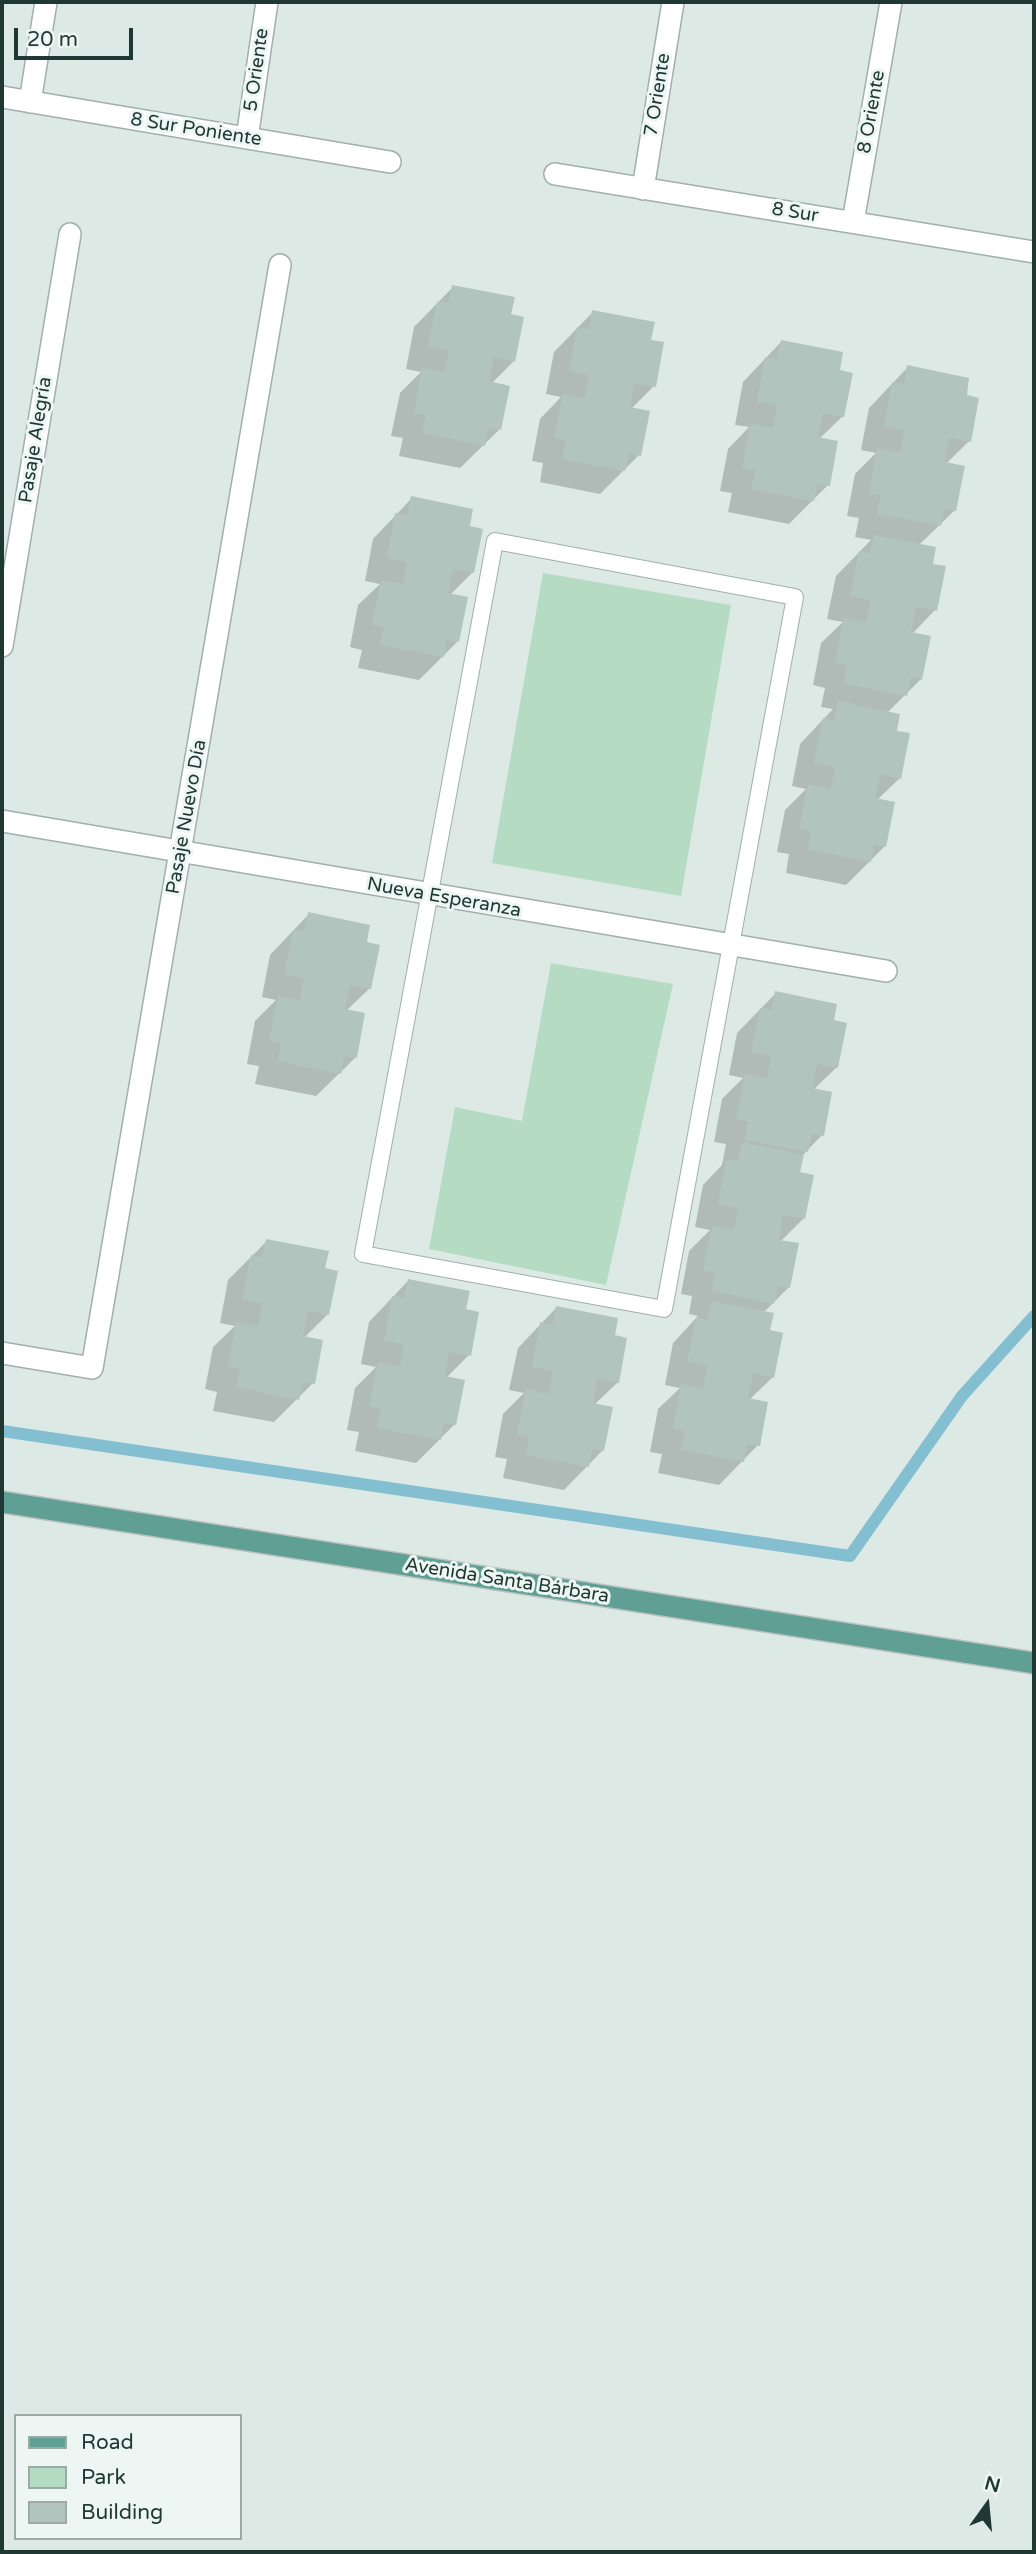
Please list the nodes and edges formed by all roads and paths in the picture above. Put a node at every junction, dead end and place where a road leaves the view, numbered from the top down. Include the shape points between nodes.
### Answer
1 (46, 2) edge
2 (267, 2) edge
3 (673, 2) edge
4 (891, 2) edge
5 (2, 97) edge
6 (30, 102) junction
7 (247, 138) junction
8 (390, 162) dead end
9 (555, 174) dead end
10 (643, 189) junction
11 (853, 222) junction
12 (70, 234) dead end
13 (1034, 252) edge
14 (280, 265) dead end
15 (2, 646) edge
16 (2, 821) edge
17 (182, 852) junction
18 (428, 896) junction
19 (731, 946) junction
20 (886, 971) dead end
21 (2, 1353) edge
22 (2, 1502) edge
23 (1034, 1664) edge

1 - 6 street
2 - 7 street, 5 Oriente
3 - 10 street, 7 Oriente
4 - 11 street, 8 Oriente
5 - 6 street, 8 Sur Poniente
6 - 7 street, 8 Sur Poniente
7 - 8 street, 8 Sur Poniente
9 - 10 street, 8 Sur
10 - 11 street, 8 Sur
11 - 13 street, 8 Sur
12 - 15 street, Pasaje Alegría
14 - 17 street, Pasaje Nuevo Día
16 - 17 street, Nueva Esperanza
17 - 18 street, Nueva Esperanza
17 - 21 street, Pasaje Nuevo Día via 92,1368
18 - 19 street, Nueva Esperanza
18 - 19 lane via 495,541 795,597
18 - 19 lane via 363,1254 664,1310
19 - 20 street, Nueva Esperanza
22 - 23 main road, Avenida Santa Bárbara

